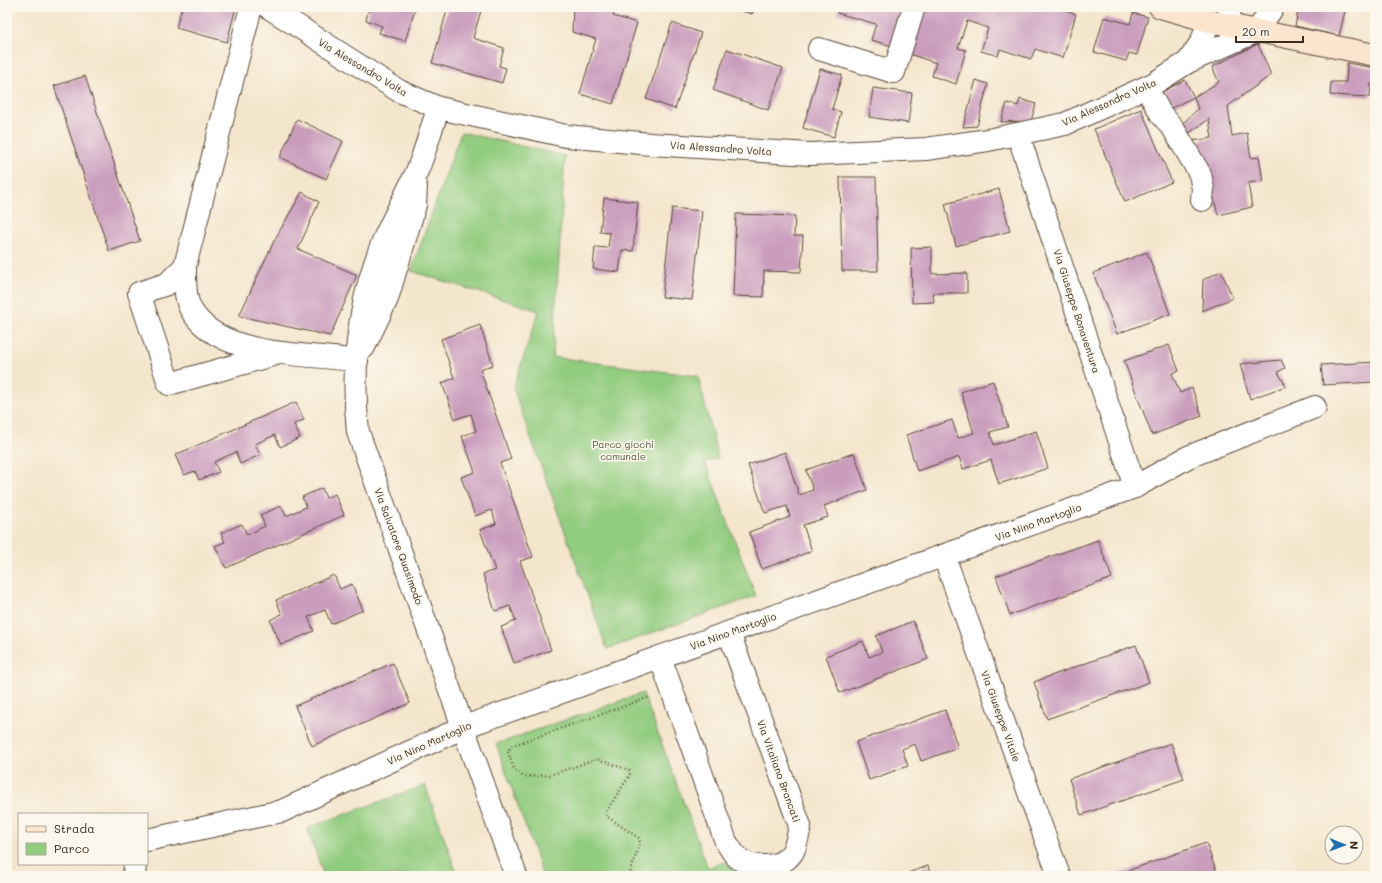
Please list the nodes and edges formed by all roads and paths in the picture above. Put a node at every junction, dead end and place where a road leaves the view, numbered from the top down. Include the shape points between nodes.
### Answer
1 (251, 7) edge
2 (268, 7) edge
3 (914, 7) edge
4 (1160, 7) edge
5 (1273, 7) edge
6 (1222, 18) edge
7 (1257, 31) junction
8 (819, 49) dead end
9 (1375, 55) edge
10 (1188, 62) junction
11 (1146, 87) junction
12 (439, 108) junction
13 (1018, 134) junction
14 (1202, 200) dead end
15 (185, 266) junction
16 (277, 353) junction
17 (357, 360) junction
18 (1315, 407) dead end
19 (1135, 487) junction
20 (944, 556) junction
21 (729, 633) junction
22 (660, 657) junction
23 (672, 689) junction
24 (464, 727) junction
25 (148, 840) edge
26 (135, 865) edge
27 (134, 876) edge
28 (516, 876) edge
29 (629, 876) edge
30 (1059, 876) edge

1 - 15 street
2 - 12 street, Via Alessandro Volta via 399,91
3 - 8 street via 894,72
4 - 6 main road
5 - 7 street
6 - 7 main road
6 - 10 street
7 - 9 main road
7 - 10 street, Via Alessandro Volta
10 - 11 street, Via Alessandro Volta
11 - 13 street, Via Alessandro Volta via 1065,124
11 - 14 street via 1160,114 1172,128 1200,174
12 - 13 street, Via Alessandro Volta via 566,136 810,154 926,149
12 - 17 street, Via Salvatore Quasimodo via 417,171 384,240 367,288
13 - 19 street, Via Giuseppe Bonaventura
15 - 16 street via 185,289 190,307 202,325 219,336
15 - 16 street via 167,284 139,293 169,384
16 - 17 street
17 - 24 street, Via Salvatore Quasimodo via 355,401 358,432
18 - 19 street, Via Nino Martoglio via 1188,457
19 - 20 street, Via Nino Martoglio
20 - 21 street, Via Nino Martoglio
20 - 30 street, Via Giuseppe Vitale
21 - 22 street, Via Nino Martoglio
21 - 23 street, Via Vitaliano Brancati via 800,826 797,843 790,854 780,862 765,866 751,865 737,857 726,842
22 - 23 street, Via Vitaliano Brancati
22 - 24 street, Via Nino Martoglio
23 - 29 path via 511,746 508,752 514,769 524,777 550,775 597,759 629,770 630,775 607,810 606,816 638,838 640,843
24 - 25 street, Via Nino Martoglio via 282,811
24 - 28 street, Via Salvatore Quasimodo
26 - 27 street

